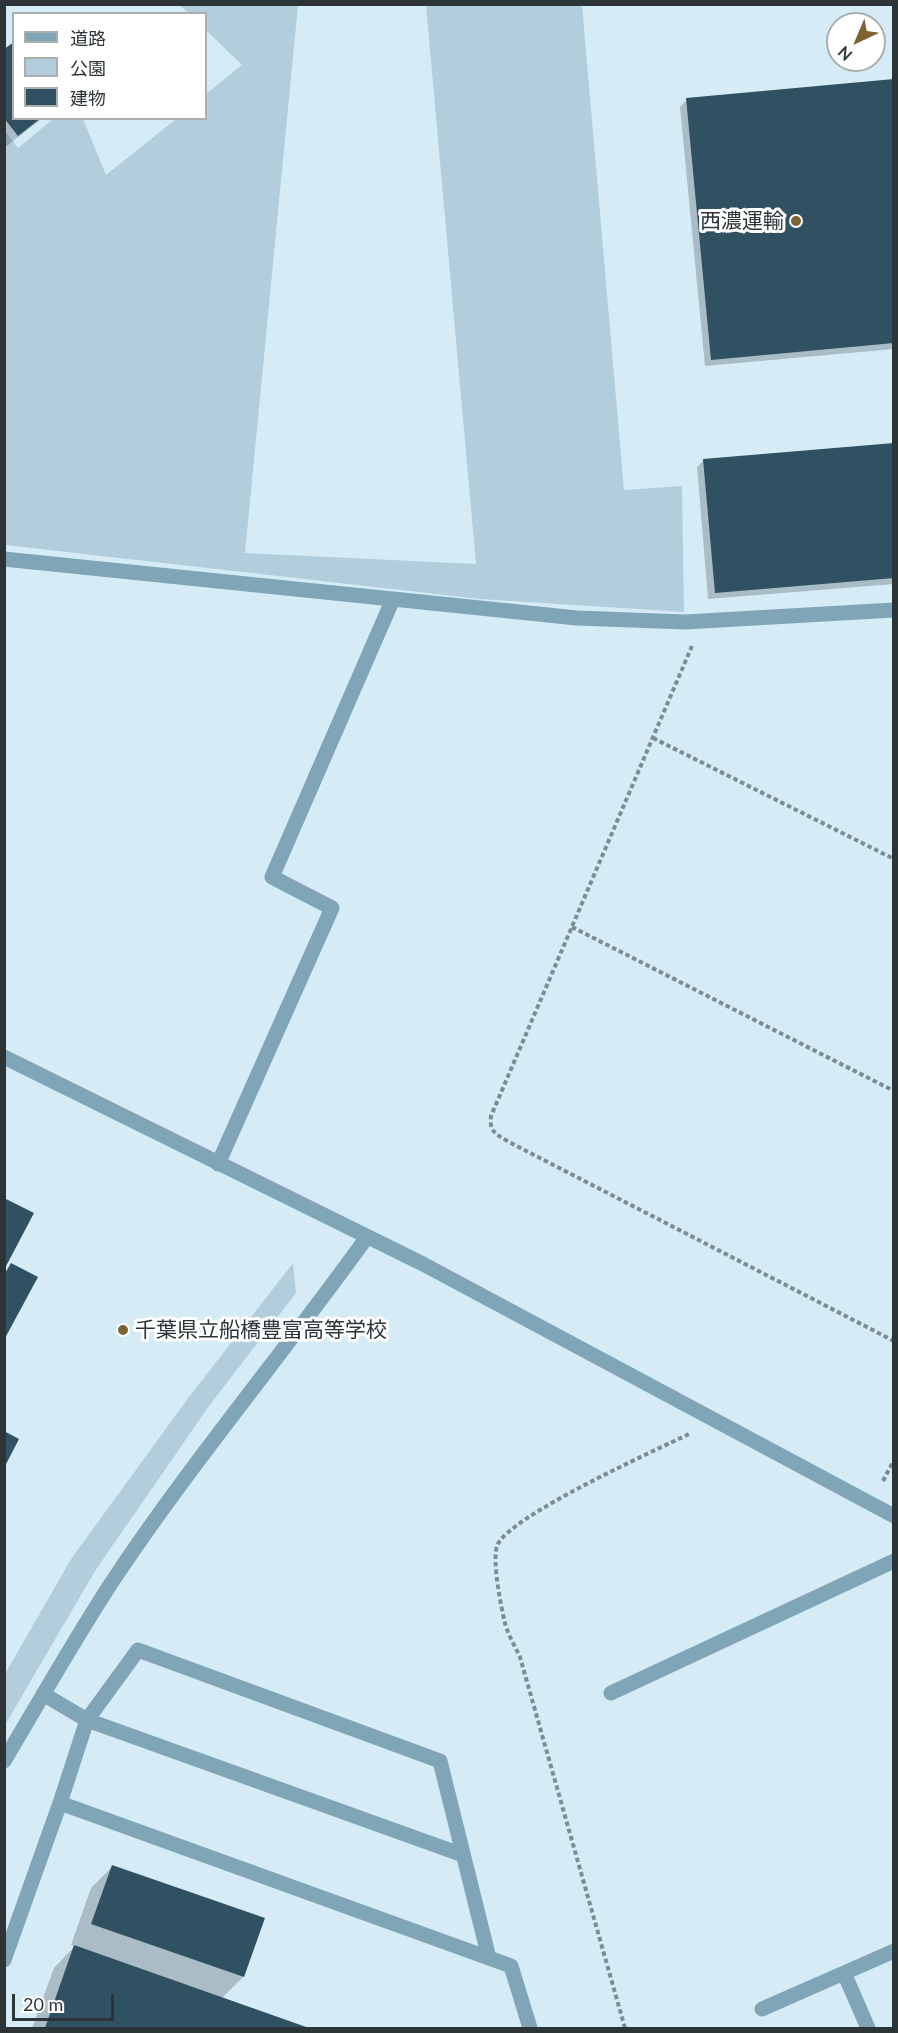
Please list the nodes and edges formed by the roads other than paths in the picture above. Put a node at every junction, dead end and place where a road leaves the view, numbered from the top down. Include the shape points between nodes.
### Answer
1 (4, 559) edge
2 (393, 599) junction
3 (894, 610) edge
4 (4, 1057) edge
5 (218, 1164) junction
6 (367, 1237) junction
7 (894, 1516) edge
8 (894, 1561) edge
9 (43, 1694) junction
10 (611, 1694) dead end
11 (87, 1720) junction
12 (4, 1761) edge
13 (60, 1803) junction
14 (463, 1855) junction
15 (894, 1951) edge
16 (489, 1958) junction
17 (4, 1960) edge
18 (844, 1973) junction
19 (762, 2009) dead end
20 (530, 2028) edge
21 (868, 2028) edge

1 - 2 street
2 - 3 street via 577,618 703,621
2 - 5 street via 272,877 332,908
4 - 5 street
5 - 6 street
6 - 7 street
6 - 9 street via 230,1417 124,1566
8 - 10 street
9 - 11 street
9 - 12 street
11 - 13 street
11 - 14 street
11 - 14 street via 138,1650 440,1761
13 - 16 street
13 - 17 street
14 - 16 street
15 - 18 street
16 - 20 street via 511,1966
18 - 19 street
18 - 21 street

